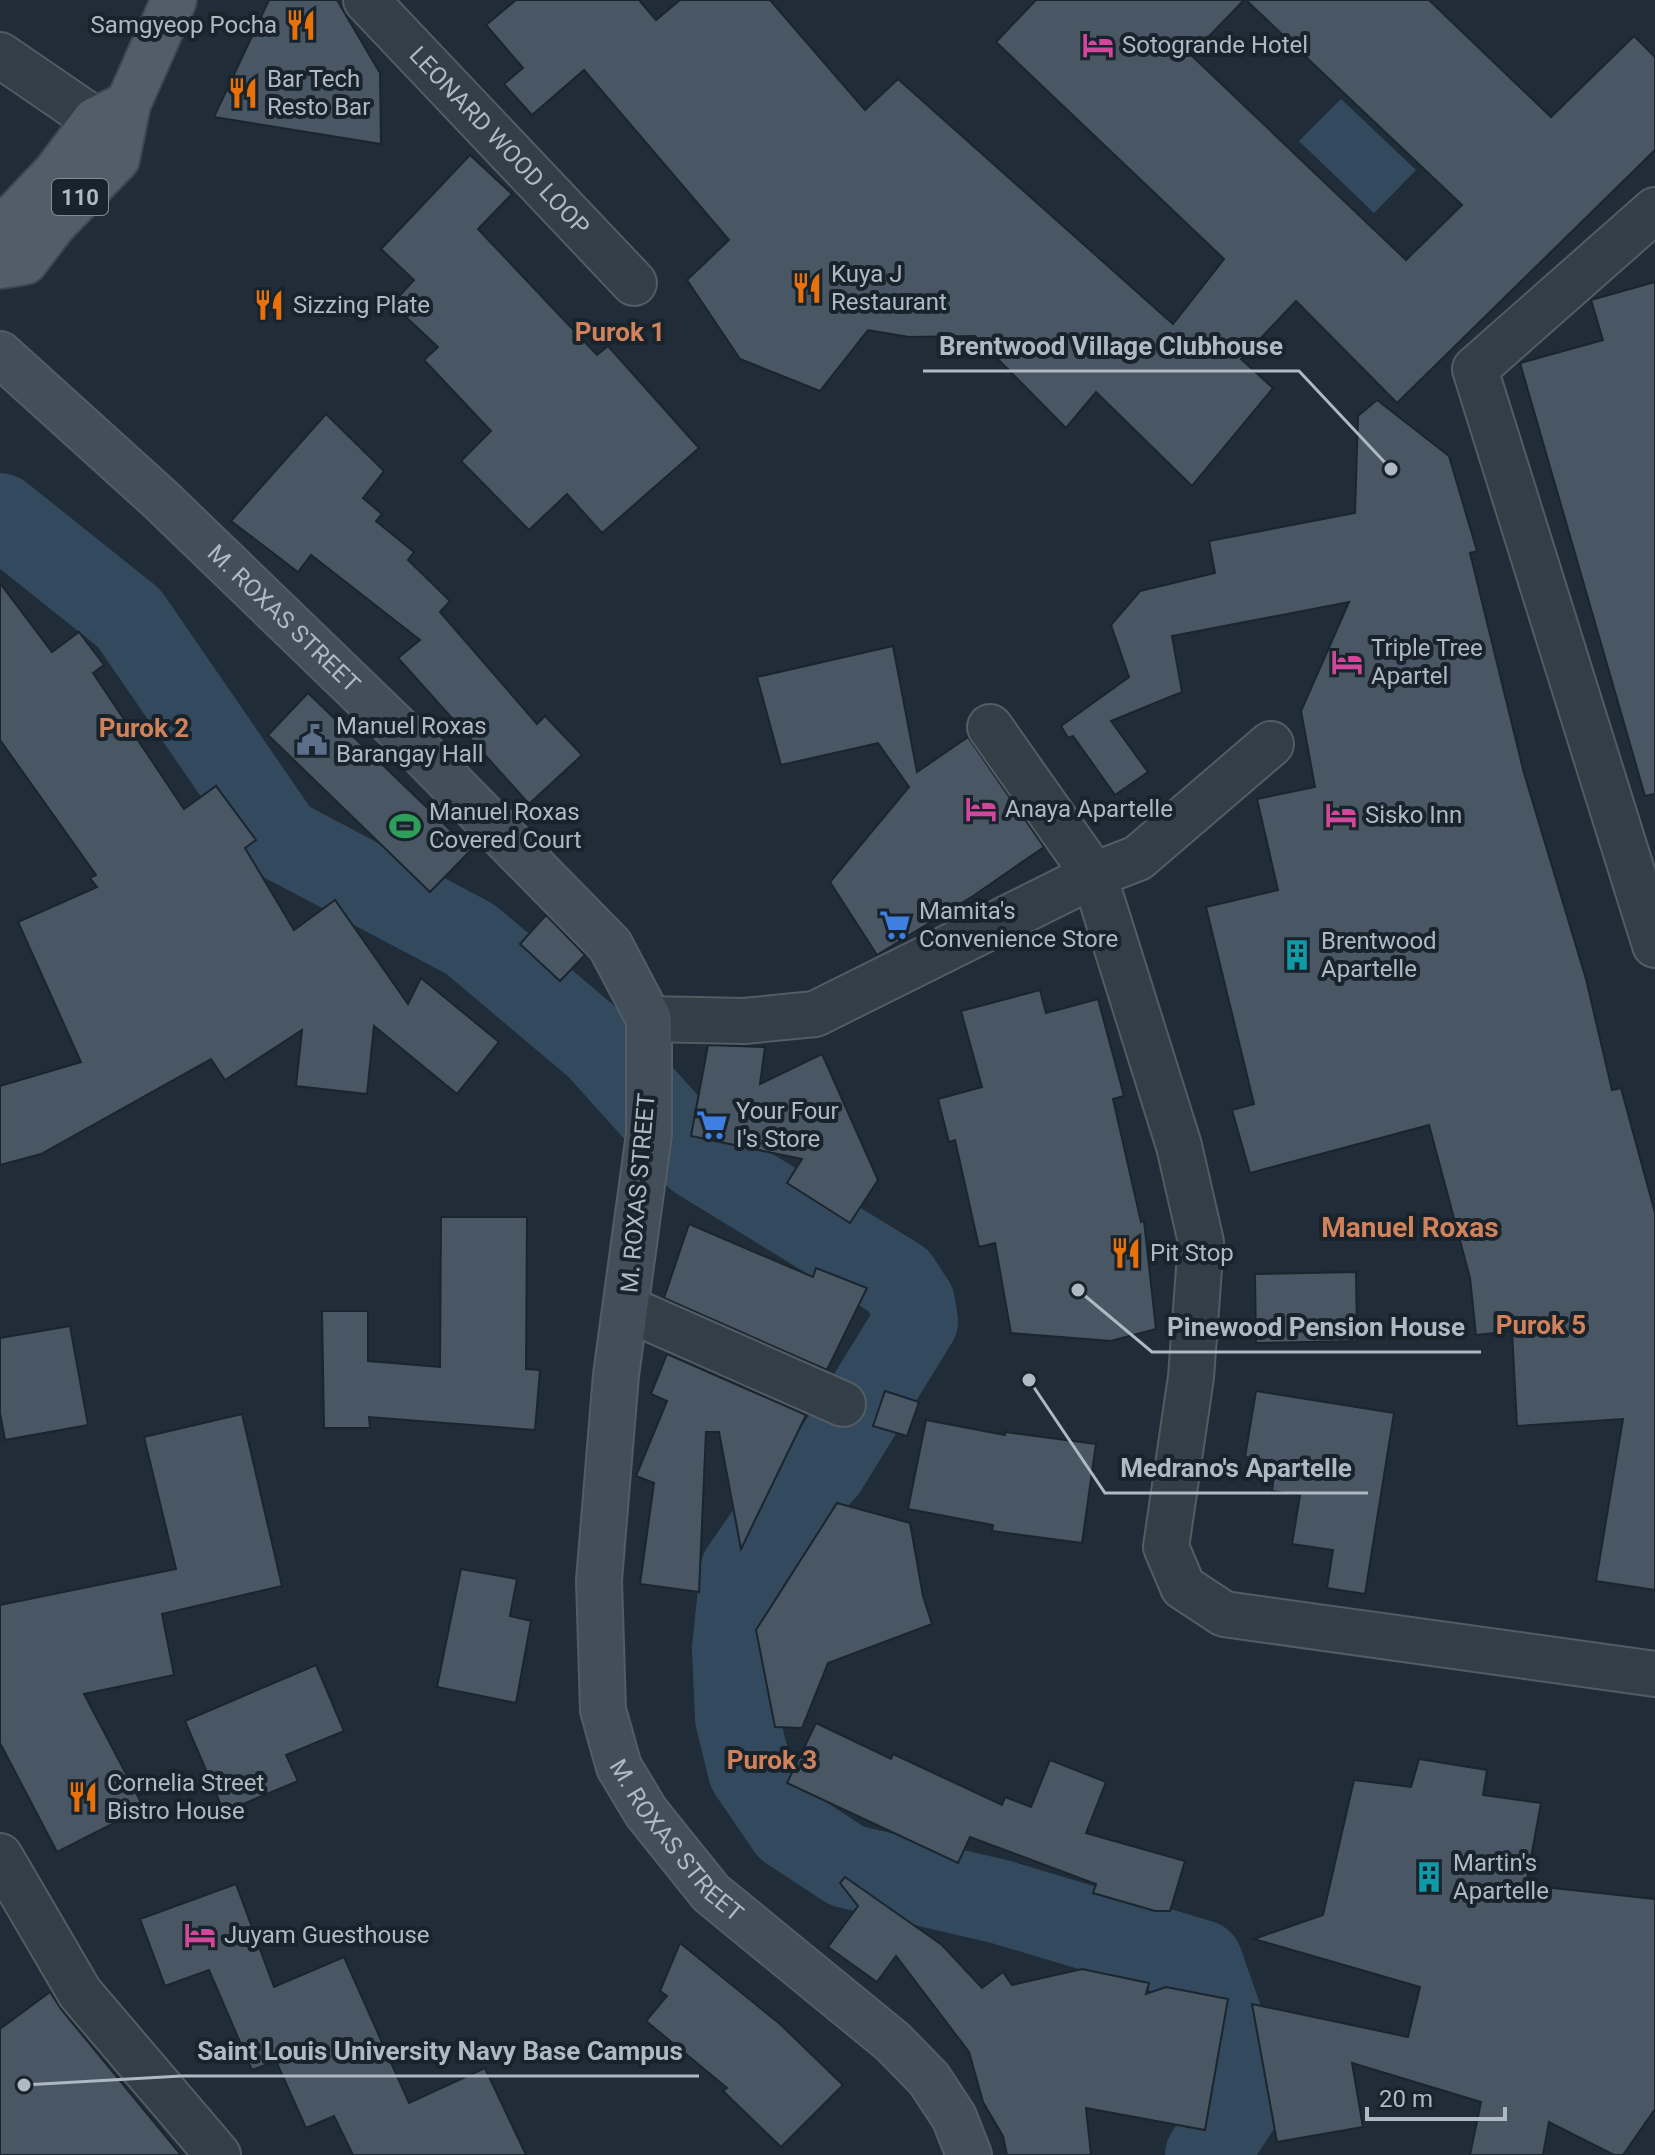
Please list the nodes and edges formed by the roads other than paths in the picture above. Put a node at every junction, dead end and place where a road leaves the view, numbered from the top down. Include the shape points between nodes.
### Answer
1 (174, 0) edge
2 (366, 0) edge
3 (0, 55) edge
4 (111, 112) junction
5 (1655, 210) edge
6 (0, 231) edge
7 (0, 266) edge
8 (634, 283) dead end
9 (0, 354) edge
10 (990, 727) dead end
11 (1271, 744) dead end
12 (1094, 875) junction
13 (1655, 945) edge
14 (649, 1019) junction
15 (628, 1309) junction
16 (843, 1404) dead end
17 (1654, 1677) edge
18 (0, 1856) edge
19 (218, 2155) edge
20 (969, 2155) edge

1 - 4 main road, 110
2 - 8 street, LEONARD WOOD LOOP
3 - 4 street
4 - 6 main road, 110
4 - 7 main road, 110 via 117,159 25,262
5 - 13 street via 1475,369
9 - 14 main road, M. ROXAS STREET via 160,499 568,900 610,945
10 - 12 street
11 - 12 street via 1138,858
12 - 14 street via 815,1014 744,1021
12 - 17 street via 1179,1146 1201,1242 1191,1377 1166,1547 1183,1587 1224,1614
14 - 15 main road, M. ROXAS STREET via 649,1134
15 - 16 street
15 - 20 main road, M. ROXAS STREET via 616,1375 599,1580 603,1710 619,1767 646,1812 711,1893 893,2042 929,2079 954,2117
18 - 19 street via 80,1993

